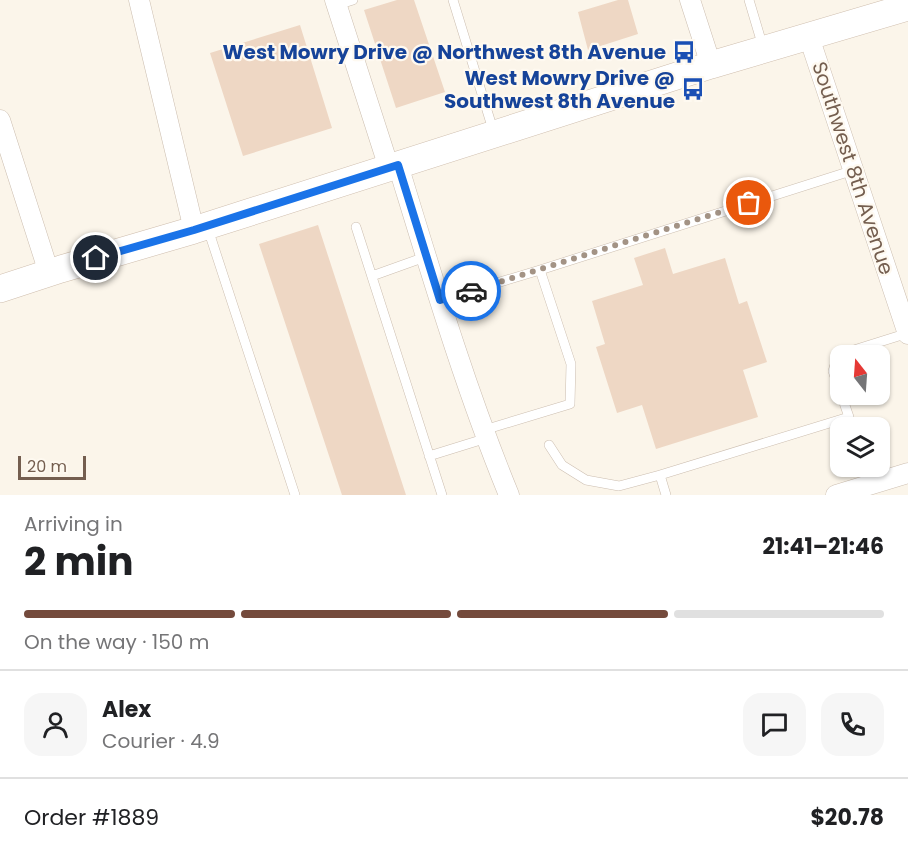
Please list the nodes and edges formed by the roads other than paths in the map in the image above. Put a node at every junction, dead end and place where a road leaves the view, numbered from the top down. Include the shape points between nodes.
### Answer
1 (139, 0) edge
2 (453, 0) edge
3 (749, 0) edge
4 (342, 2) edge
5 (693, 2) edge
6 (908, 7) edge
7 (809, 37) junction
8 (764, 50) junction
9 (711, 65) junction
10 (0, 120) edge
11 (494, 134) junction
12 (394, 166) junction
13 (854, 170) junction
14 (356, 227) dead end
15 (200, 228) junction
16 (425, 257) junction
17 (540, 270) junction
18 (49, 273) junction
19 (372, 276) junction
20 (0, 289) edge
21 (440, 300) junction
22 (908, 334) edge
23 (871, 345) edge
24 (844, 405) edge
25 (485, 434) junction
26 (549, 445) dead end
27 (429, 456) junction
28 (908, 473) edge
29 (660, 475) junction
30 (295, 495) edge
31 (442, 495) edge
32 (509, 495) edge
33 (666, 495) edge
34 (836, 495) edge

1 - 15 street
2 - 11 lane
3 - 8 lane
4 - 12 street
5 - 9 street
6 - 7 street
7 - 8 street
7 - 13 street, Southwest 8th Avenue
8 - 9 street
9 - 11 street
10 - 18 street
11 - 12 street
12 - 15 street
12 - 16 street
13 - 17 lane
13 - 22 street, Southwest 8th Avenue
14 - 19 lane
15 - 18 street
15 - 30 lane
16 - 19 lane
16 - 21 street
17 - 21 lane
17 - 25 lane via 571,364 570,404
18 - 20 street
19 - 27 lane
21 - 25 street
22 - 23 lane
24 - 29 lane via 849,417
25 - 27 lane
25 - 32 street
26 - 29 lane via 562,465 586,480 619,486
27 - 31 lane
28 - 34 street
29 - 33 lane

